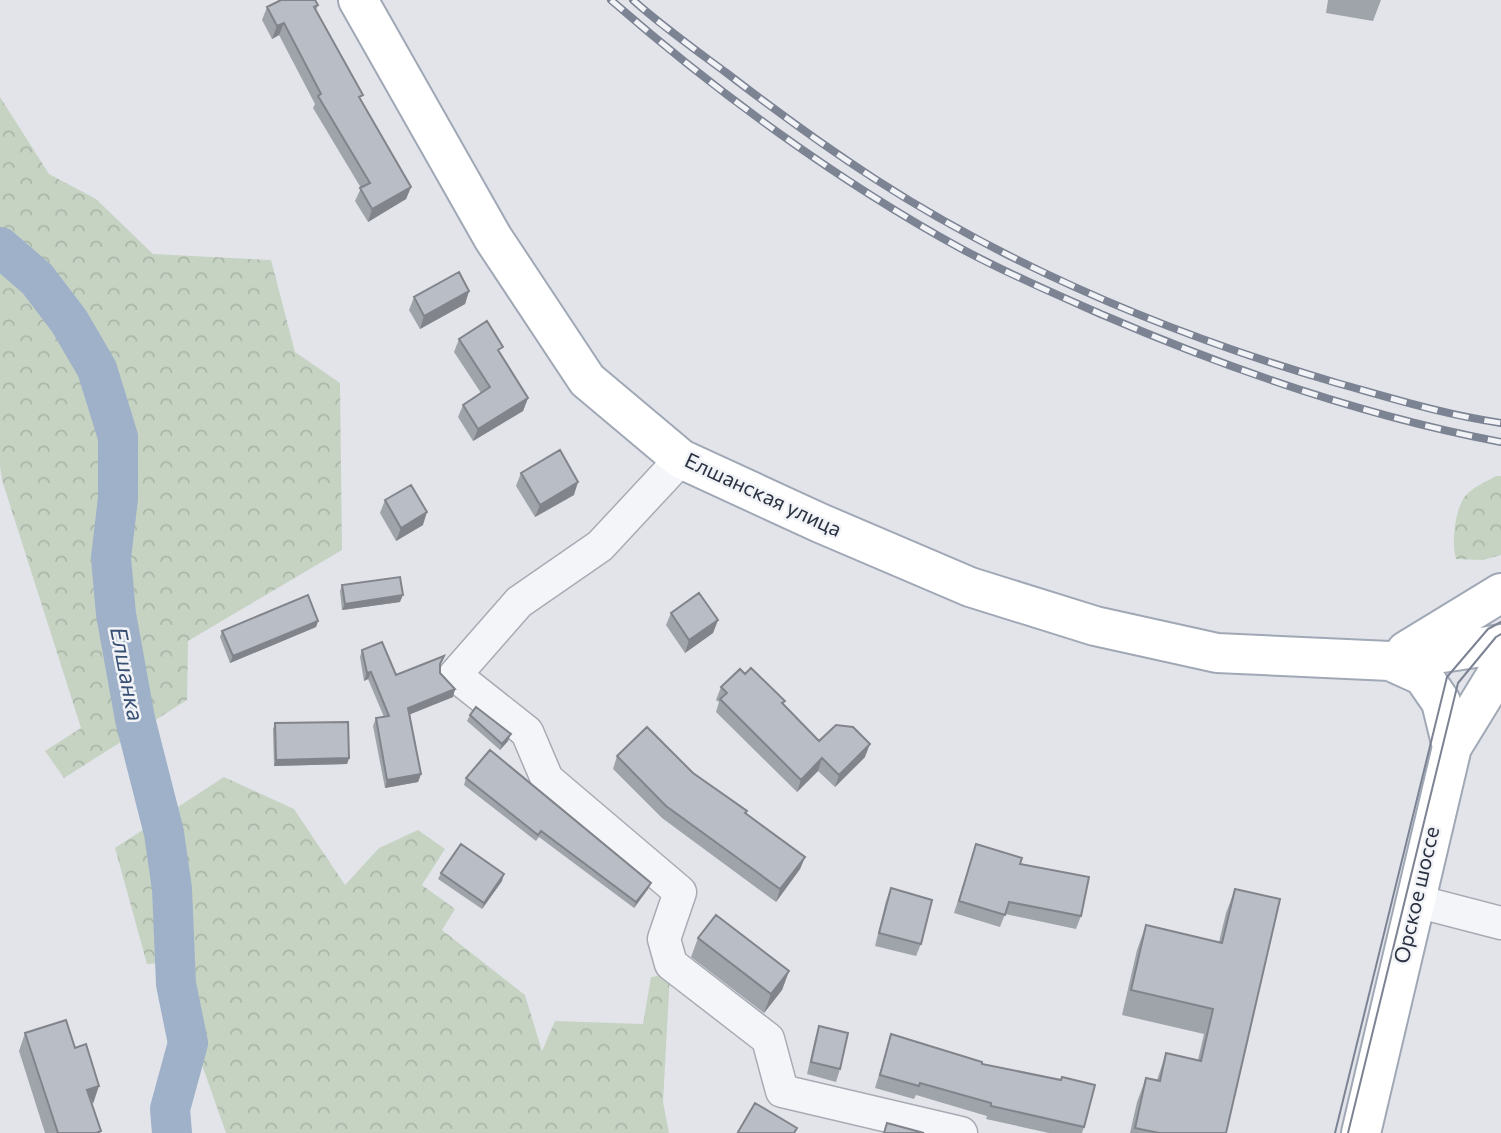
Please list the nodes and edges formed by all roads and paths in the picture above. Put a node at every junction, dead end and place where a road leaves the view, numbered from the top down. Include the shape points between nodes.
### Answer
1 (358, 0) edge
2 (681, 459) junction
3 (1501, 593) edge
4 (1501, 644) edge
5 (1390, 661) junction
6 (1501, 667) edge
7 (1452, 747) junction
8 (1416, 901) junction
9 (1501, 923) edge
10 (961, 1133) edge
11 (1361, 1133) edge

1 - 2 main road, Елшанская улица via 493,238 587,380
2 - 5 main road, Елшанская улица via 971,587 1096,626 1217,653
2 - 10 street via 600,545 519,602 455,675 527,732 547,779 680,892 664,939 671,964 768,1039 782,1091
3 - 5 main road
4 - 5 main road
5 - 7 main road via 1423,676 1441,702
6 - 7 main road, Орское шоссе
7 - 8 main road, Орское шоссе
8 - 9 street
8 - 11 main road, Орское шоссе

